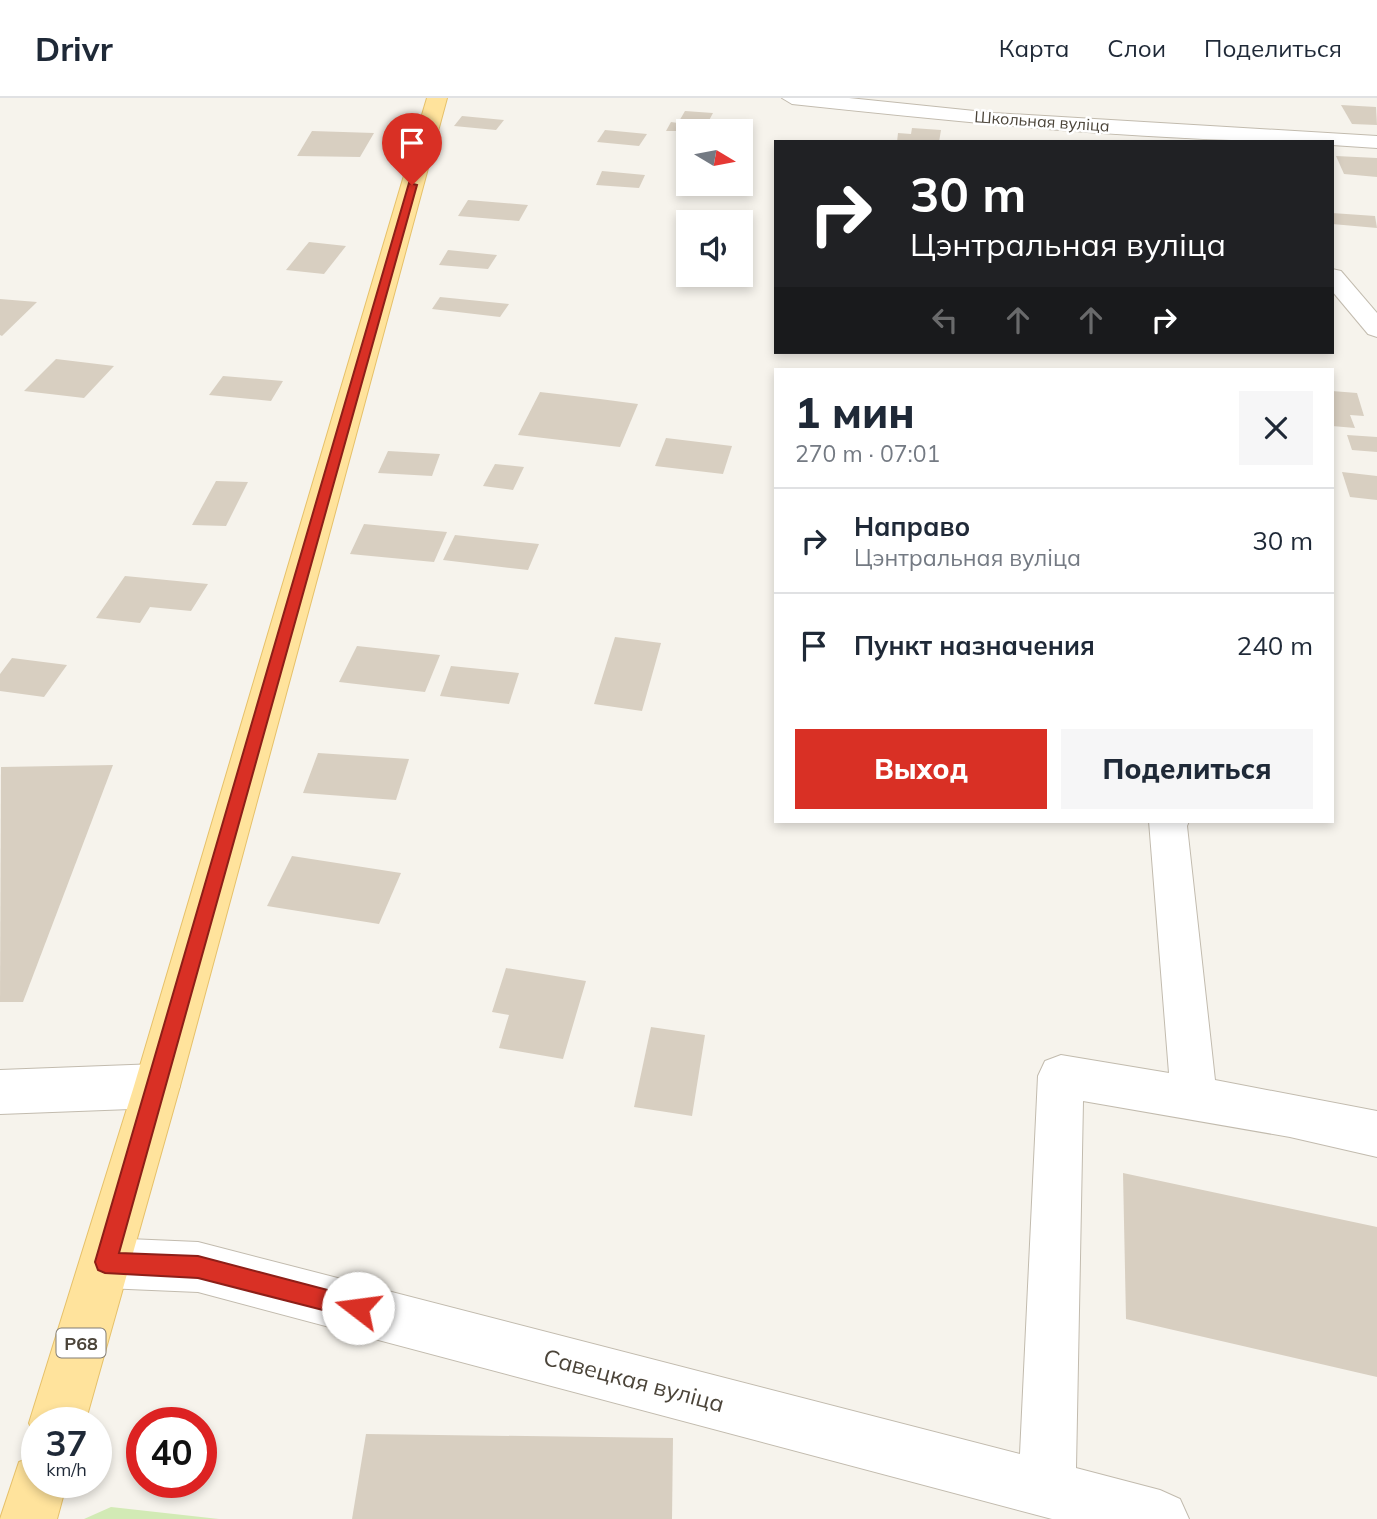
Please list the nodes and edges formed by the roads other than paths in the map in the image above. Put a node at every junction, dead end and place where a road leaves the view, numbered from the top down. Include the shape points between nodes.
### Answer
1 (437, 98) edge
2 (792, 98) edge
3 (1195, 114) dead end
4 (1214, 136) edge
5 (1323, 140) edge
6 (1334, 140) edge
7 (1377, 142) edge
8 (1334, 278) edge
9 (1377, 329) edge
10 (1167, 823) edge
11 (156, 1086) junction
12 (0, 1093) edge
13 (1194, 1098) junction
14 (1377, 1134) edge
15 (105, 1262) junction
16 (62, 1407) edge
17 (1047, 1488) junction
18 (34, 1498) edge
19 (28, 1519) edge
20 (1160, 1519) edge

1 - 11 main road, Р68
2 - 4 street, Школьная вуліца
3 - 4 street
4 - 5 street, Школьная вуліца
6 - 7 street, Школьная вуліца
8 - 9 street
10 - 13 street
11 - 12 street
11 - 15 main road, Р68
13 - 14 street
13 - 17 street via 1061,1076
15 - 16 main road, Р68
15 - 17 street, Савецкая вуліца via 198,1267
17 - 20 street, Савецкая вуліца
18 - 19 main road

